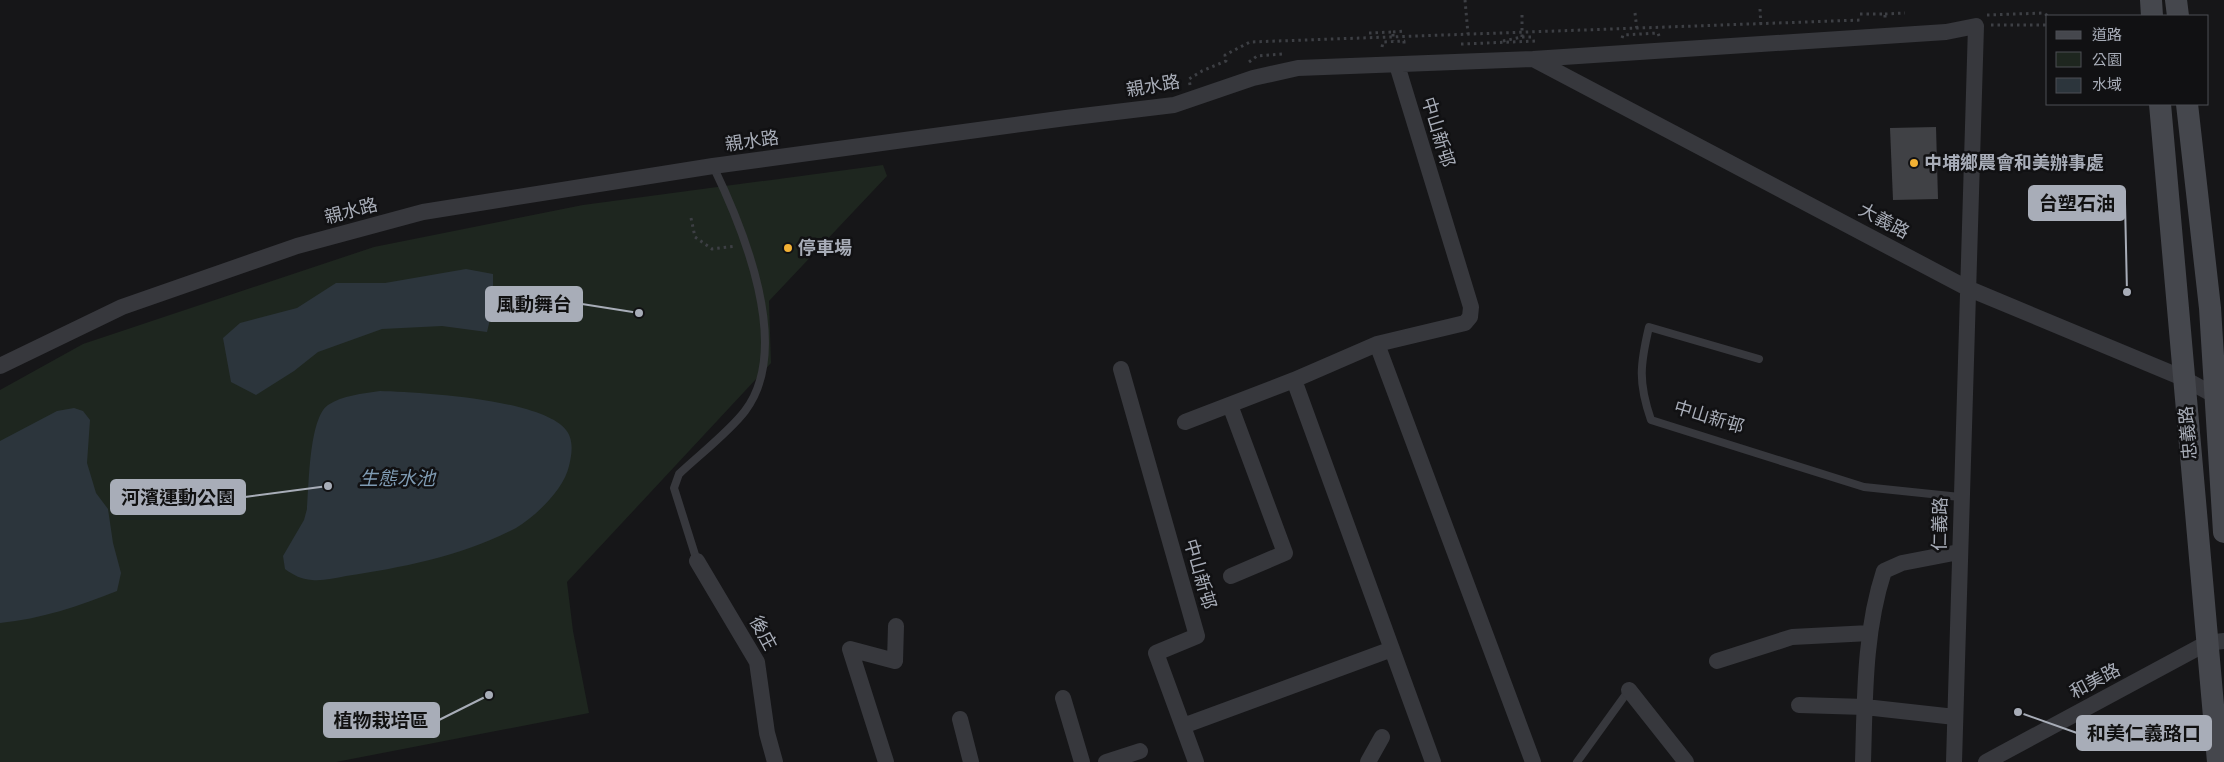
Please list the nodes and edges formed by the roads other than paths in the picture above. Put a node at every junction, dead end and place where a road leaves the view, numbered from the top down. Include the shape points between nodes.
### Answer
1 (1980, 20) joint
2 (1533, 59) junction
3 (1397, 66) junction
4 (2160, 105) edge
5 (2187, 105) edge
6 (713, 166) junction
7 (1967, 288) junction
8 (1377, 344) junction
9 (1759, 358) dead end
10 (0, 366) edge
11 (1121, 369) dead end
12 (2183, 378) junction
13 (1294, 380) junction
14 (2220, 399) edge
15 (1230, 405) junction
16 (1185, 422) dead end
17 (1960, 498) junction
18 (2224, 532) edge
19 (1959, 552) junction
20 (697, 561) joint
21 (1231, 576) dead end
22 (896, 626) dead end
23 (1870, 633) junction
24 (2216, 642) edge
25 (1392, 649) junction
26 (1717, 661) dead end
27 (1629, 690) joint
28 (1063, 698) dead end
29 (1799, 706) dead end
30 (1865, 706) junction
31 (1955, 718) junction
32 (960, 719) dead end
33 (1183, 726) junction
34 (1382, 737) dead end
35 (1140, 751) dead end
36 (775, 762) edge
37 (886, 762) edge
38 (972, 762) edge
39 (1082, 762) edge
40 (1106, 762) edge
41 (1196, 762) edge
42 (1368, 762) edge
43 (1433, 762) edge
44 (1534, 762) edge
45 (1577, 762) edge
46 (1686, 762) edge
47 (1864, 762) edge
48 (1954, 762) edge
49 (1986, 762) edge
50 (2218, 762) edge

1 - 2 street, 親水路 via 1946,32
1 - 7 street, 仁義路
2 - 3 street, 親水路
2 - 7 street, 大義路
3 - 6 street, 親水路 via 1298,68 1253,78 1174,105
3 - 8 street, 中山新邨 via 1471,308 1465,323
4 - 12 street, 忠義路
5 - 14 street, 忠義路 via 2214,308
6 - 10 street, 親水路 via 423,212 297,246 122,307
6 - 20 lane via 758,286 765,332 758,388 745,411 679,474 674,488
7 - 12 street, 大義路
7 - 17 street, 仁義路
8 - 13 street, 中山新邨
8 - 44 street
9 - 17 lane, 中山新邨 via 1649,327 1641,361 1643,397 1650,420 1864,487
11 - 33 street, 中山新邨 via 1197,636 1156,653
12 - 14 street, 大義路
12 - 24 street, 忠義路
13 - 15 street, 中山新邨
13 - 25 street
14 - 18 street, 忠義路
15 - 16 street, 中山新邨
15 - 21 street via 1285,553
17 - 19 street, 仁義路
19 - 23 street via 1902,562 1884,571
19 - 31 street, 仁義路
20 - 36 street, 後庄 via 757,662 767,733
22 - 37 street via 895,661 850,649
23 - 26 street via 1792,637
23 - 30 street
24 - 49 street, 和美路
24 - 50 street, 忠義路
25 - 33 street
25 - 43 street
27 - 45 lane
27 - 46 street
28 - 39 street
29 - 30 street
30 - 31 street
30 - 47 street
31 - 48 street, 仁義路
32 - 38 street
33 - 41 street, 中山新邨
34 - 42 street
35 - 40 street

